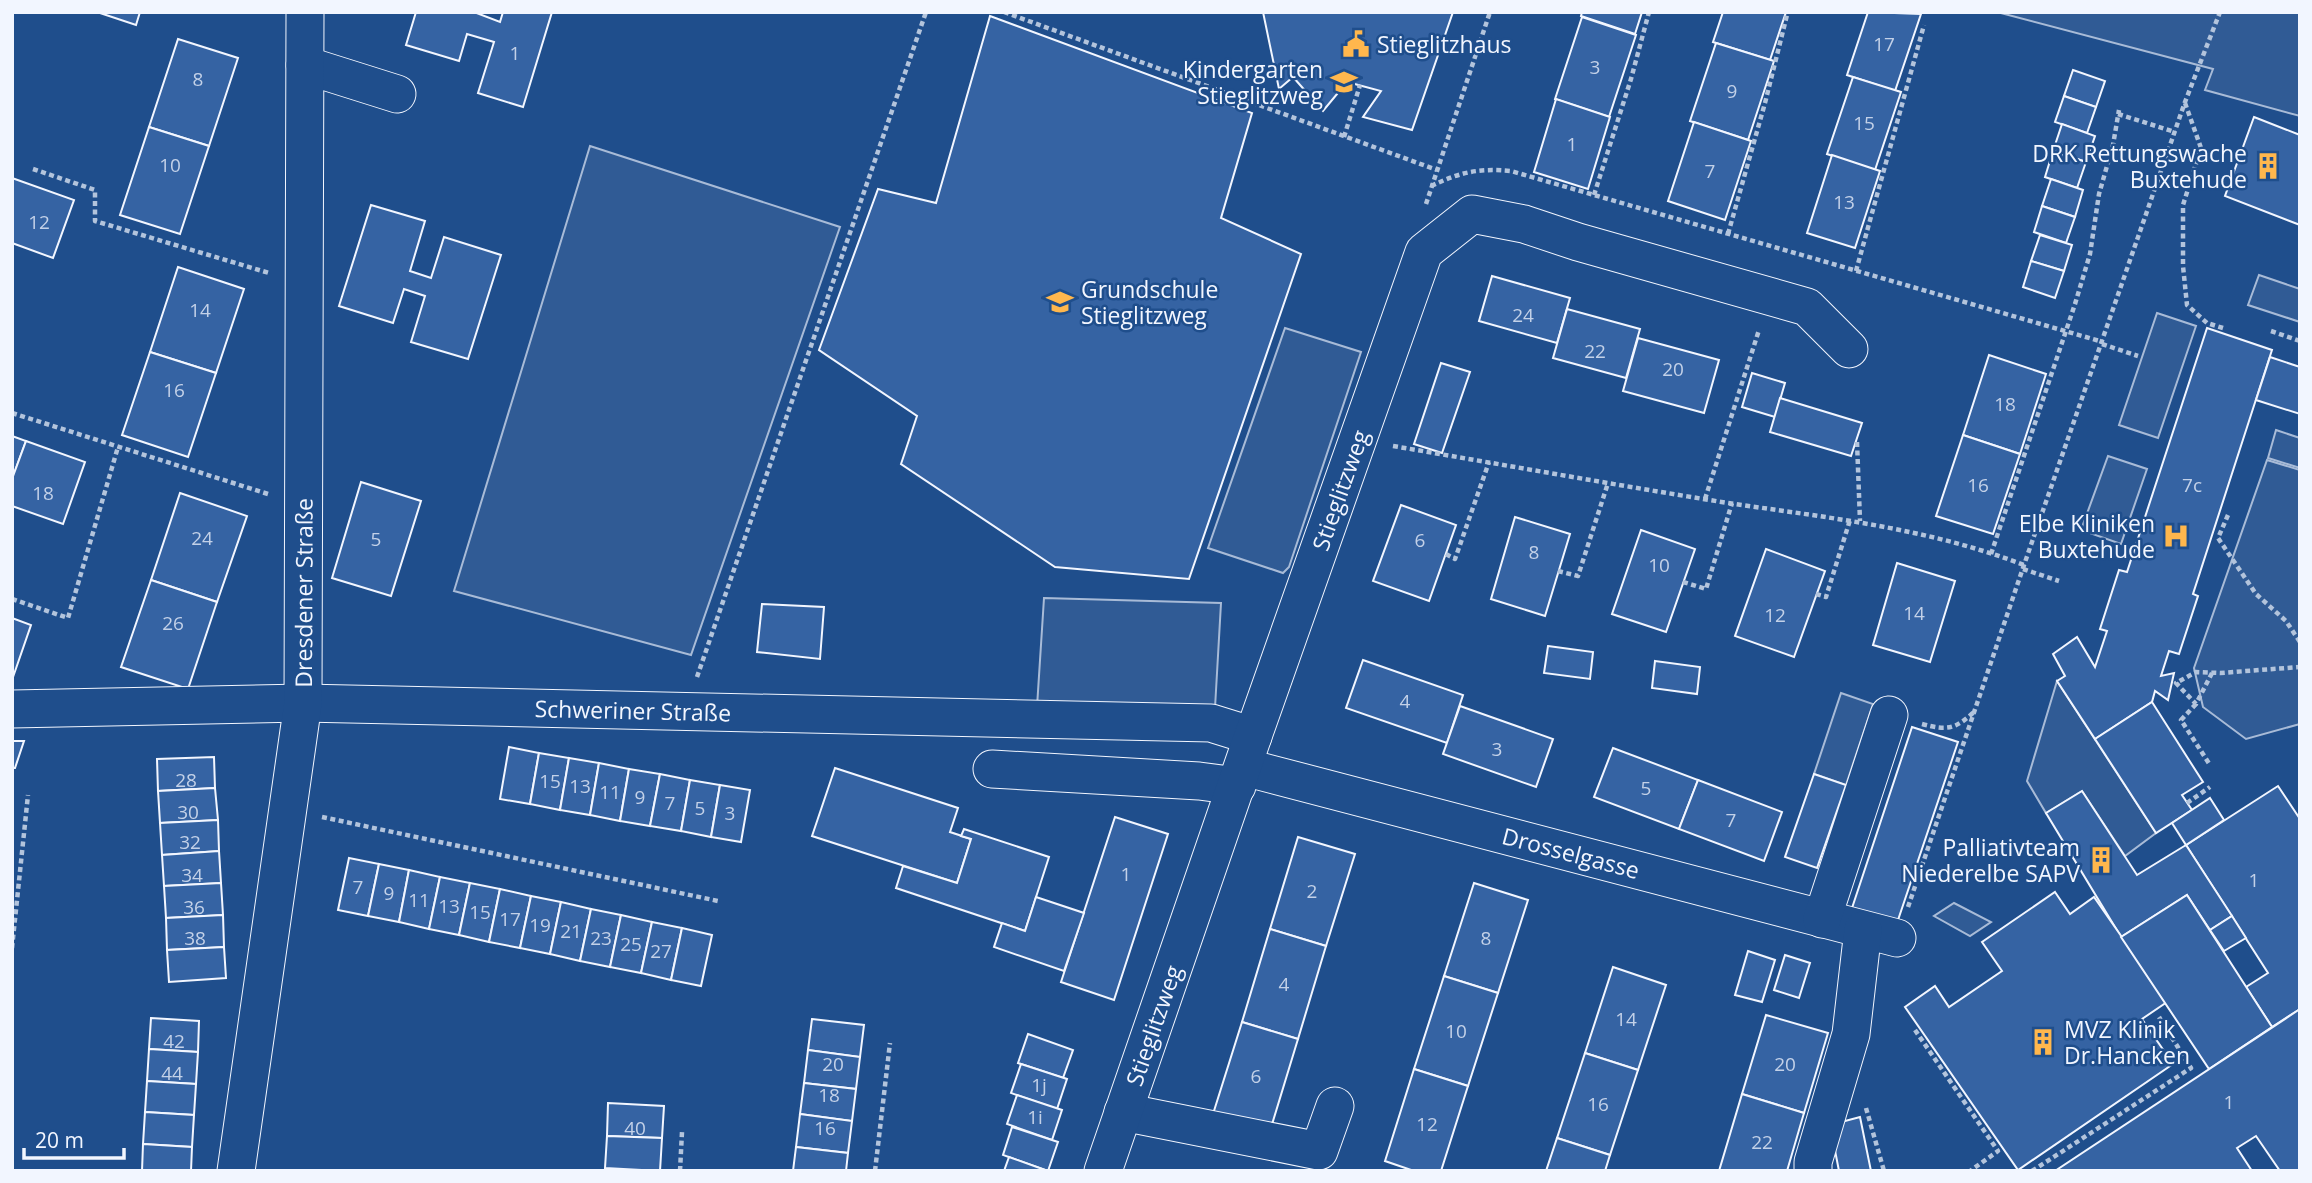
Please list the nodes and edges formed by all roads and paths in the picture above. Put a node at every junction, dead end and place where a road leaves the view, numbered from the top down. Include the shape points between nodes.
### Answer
1 (305, 12) edge
2 (926, 12) edge
3 (1004, 12) edge
4 (1490, 12) edge
5 (1649, 12) edge
6 (2220, 12) edge
7 (1787, 15) dead end
8 (1924, 25) dead end
9 (305, 65) junction
10 (1360, 85) dead end
11 (397, 94) dead end
12 (2185, 102) junction
13 (2175, 132) junction
14 (1344, 137) junction
15 (33, 169) dead end
16 (1437, 170) junction
17 (1431, 187) junction
18 (1594, 195) junction
19 (1728, 234) junction
20 (1424, 252) junction
21 (1856, 271) junction
22 (304, 283) junction
23 (1770, 296) junction
24 (2223, 328) dead end
25 (2271, 331) dead end
26 (2067, 332) junction
27 (2300, 341) edge
28 (2102, 343) junction
29 (1849, 349) dead end
30 (2138, 356) dead end
31 (12, 413) edge
32 (1357, 440) junction
33 (1857, 443) dead end
34 (118, 446) junction
35 (1489, 462) junction
36 (1608, 483) junction
37 (1704, 499) junction
38 (1732, 503) junction
39 (303, 505) junction
40 (2228, 515) dead end
41 (1850, 520) junction
42 (1860, 521) junction
43 (1446, 554) dead end
44 (1991, 554) junction
45 (2023, 567) junction
46 (1559, 571) dead end
47 (2059, 581) dead end
48 (1684, 582) dead end
49 (1816, 594) dead end
50 (12, 599) edge
51 (2300, 642) edge
52 (2300, 667) edge
53 (2212, 673) junction
54 (303, 702) junction
55 (2196, 704) junction
56 (12, 709) edge
57 (685, 711) junction
58 (1975, 712) junction
59 (1889, 715) joint
60 (1244, 763) junction
61 (2210, 765) dead end
62 (992, 769) dead end
63 (2210, 786) dead end
64 (28, 795) dead end
65 (2187, 803) dead end
66 (288, 809) junction
67 (718, 901) dead end
68 (1822, 919) junction
69 (1880, 934) junction
70 (12, 948) edge
71 (2159, 1017) dead end
72 (1915, 1030) dead end
73 (890, 1043) dead end
74 (1335, 1106) dead end
75 (1866, 1107) dead end
76 (1124, 1112) junction
77 (682, 1132) dead end
78 (241, 1170) edge
79 (680, 1171) edge
80 (874, 1171) edge
81 (1103, 1171) edge
82 (1814, 1171) edge
83 (1884, 1171) edge
84 (1970, 1171) edge
85 (2032, 1171) edge

1 - 9 street, Dresdener Straße
2 - 57 path
3 - 14 path
4 - 16 path
5 - 18 path
6 - 12 path
7 - 19 path
8 - 21 path
9 - 11 street
9 - 22 street, Dresdener Straße
10 - 14 path
12 - 13 path
12 - 24 path via 2200,148 2183,205 2187,305 2207,323
13 - 26 path via 2119,112 2090,254
13 - 28 path
14 - 16 path
15 - 22 path via 95,190 95,222
16 - 17 path
17 - 18 path via 1456,174 1483,169 1511,171
17 - 20 path via 1422,216
18 - 19 path
19 - 21 path
20 - 23 street via 1472,214 1524,224
20 - 32 street, Stieglitzweg
21 - 26 path
22 - 39 street, Dresdener Straße
23 - 29 street via 1807,307
23 - 37 path
25 - 27 path
26 - 28 path
26 - 44 path
28 - 30 path
28 - 45 path
31 - 34 path
32 - 35 path
32 - 60 street, Stieglitzweg
33 - 42 path
34 - 39 path
34 - 50 path via 68,618
35 - 36 path
35 - 43 path via 1455,558
36 - 37 path
36 - 46 path via 1578,576
37 - 38 path
38 - 41 path
38 - 48 path via 1706,589
39 - 54 street, Dresdener Straße
40 - 51 path via 2218,538 2256,594 2286,621
41 - 42 path
41 - 49 path via 1826,597
42 - 44 path via 1930,535
44 - 45 path
45 - 47 path
45 - 58 path
52 - 53 path
53 - 55 path
53 - 55 path via 2196,672 2176,683
54 - 56 street, Schweriner Straße
54 - 57 street, Schweriner Straße
54 - 66 street, Dresdener Straße
55 - 61 path via 2181,720
57 - 60 street, Schweriner Straße via 1211,723
58 - 59 path via 1957,727 1937,728
58 - 69 path
59 - 68 street
60 - 62 street via 1199,781
60 - 68 street, Drosselgasse
60 - 76 street, Stieglitzweg
63 - 65 path
64 - 70 path
66 - 67 path
66 - 78 street, Dresdener Straße
68 - 69 street, Drosselgasse
69 - 82 street via 1816,1149
71 - 85 path via 2191,1068
72 - 84 path via 1998,1151
73 - 80 path
74 - 76 street via 1319,1151
75 - 83 path
76 - 81 street, Stieglitzweg
77 - 79 path

